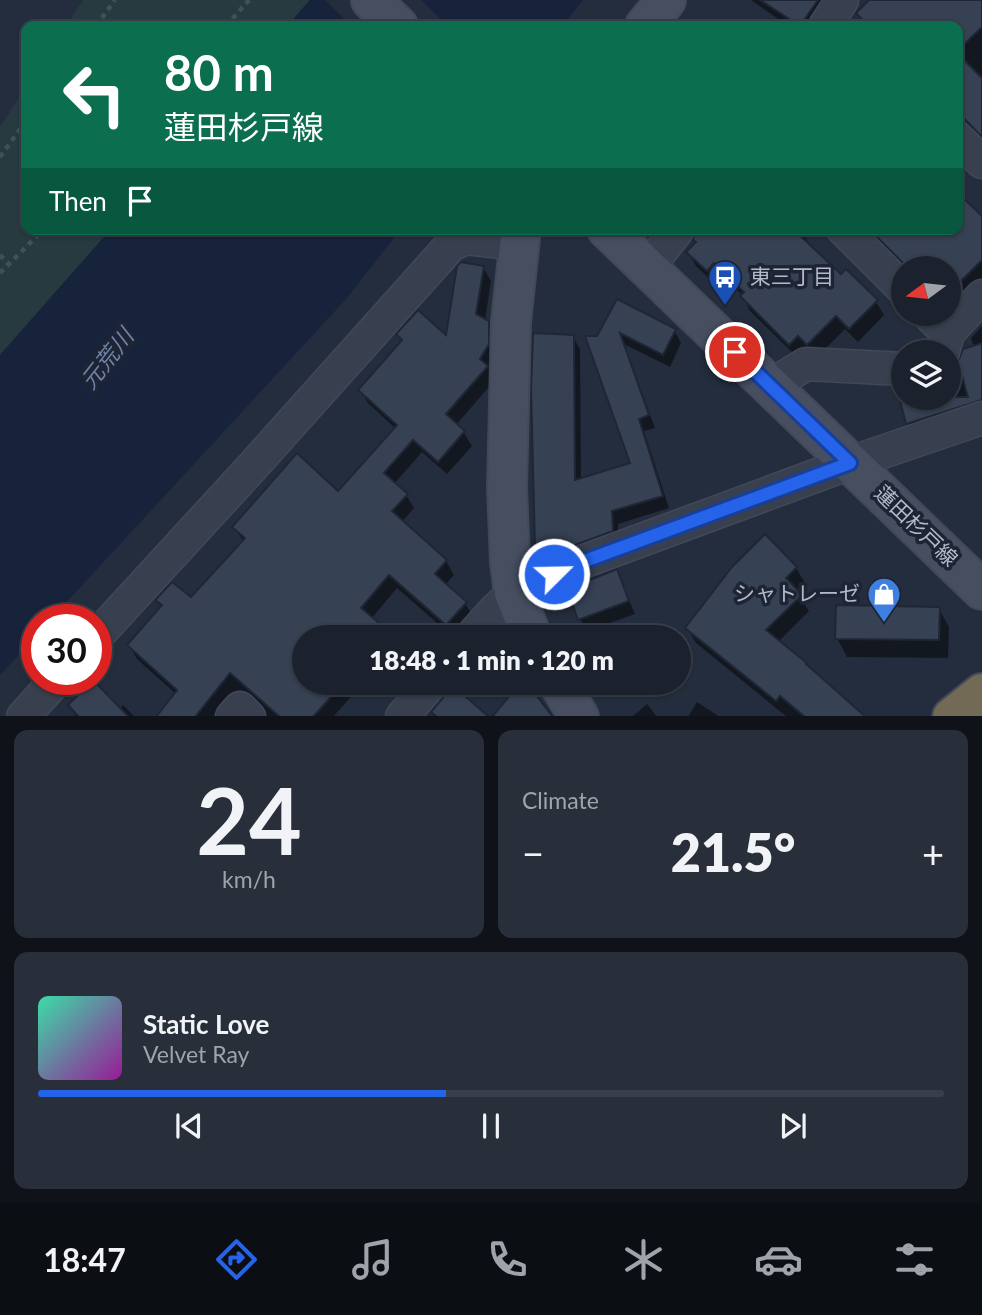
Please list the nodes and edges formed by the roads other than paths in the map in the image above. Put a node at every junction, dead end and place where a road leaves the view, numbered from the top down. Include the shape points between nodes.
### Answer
1 (371, 0) edge
2 (666, 0) edge
3 (393, 21) edge
4 (649, 21) edge
5 (963, 144) edge
6 (982, 162) edge
7 (613, 235) edge
8 (673, 235) edge
9 (849, 235) edge
10 (519, 236) edge
11 (648, 268) junction
12 (891, 277) edge
13 (982, 296) edge
14 (939, 333) edge
15 (891, 368) edge
16 (770, 386) junction
17 (982, 418) edge
18 (850, 463) junction
19 (982, 590) edge
20 (514, 593) junction
21 (112, 620) edge
22 (481, 625) edge
23 (527, 625) edge
24 (982, 693) edge
25 (54, 695) edge
26 (421, 695) edge
27 (566, 695) edge
28 (23, 716) edge
29 (232, 716) edge
30 (249, 716) edge
31 (402, 716) edge
32 (579, 716) edge
33 (952, 716) edge

1 - 3 main road
2 - 4 main road
5 - 6 street
7 - 11 main road, 蓮田杉戸線
8 - 11 street
9 - 12 street
10 - 20 main road via 511,322 507,486
10 - 21 street via 466,238 451,244
11 - 16 main road, 蓮田杉戸線
13 - 14 street
15 - 16 street via 806,364
16 - 18 main road, 蓮田杉戸線
17 - 18 street
18 - 19 main road, 蓮田杉戸線
18 - 20 street via 574,565
20 - 22 street
20 - 23 main road
24 - 33 highway
25 - 28 street
26 - 31 street
27 - 32 main road
29 - 30 street via 240,708

